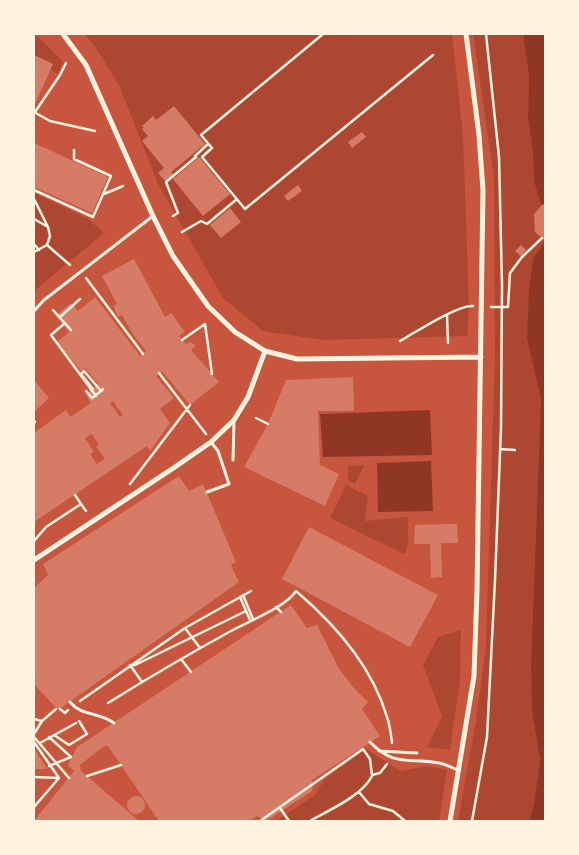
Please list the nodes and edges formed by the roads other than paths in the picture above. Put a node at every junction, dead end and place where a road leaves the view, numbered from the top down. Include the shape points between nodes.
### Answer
1 (63, 34) edge
2 (466, 34) edge
3 (153, 216) junction
4 (34, 311) edge
5 (265, 351) junction
6 (481, 357) junction
7 (234, 420) junction
8 (211, 442) junction
9 (233, 460) dead end
10 (207, 492) dead end
11 (34, 560) edge
12 (70, 702) dead end
13 (114, 723) dead end
14 (370, 742) dead end
15 (379, 751) junction
16 (417, 753) dead end
17 (458, 771) junction
18 (450, 821) edge

1 - 3 street via 86,65
2 - 6 street via 483,190
3 - 4 lane
3 - 5 street via 173,256 208,306 235,332
5 - 6 street via 298,359
5 - 7 street via 248,397
6 - 17 street via 474,676
7 - 8 street
7 - 9 lane
8 - 10 lane via 218,451 230,484
8 - 11 street
12 - 13 lane via 77,710 106,717
14 - 15 lane
15 - 16 lane
15 - 17 lane via 390,758 440,763
17 - 18 street

